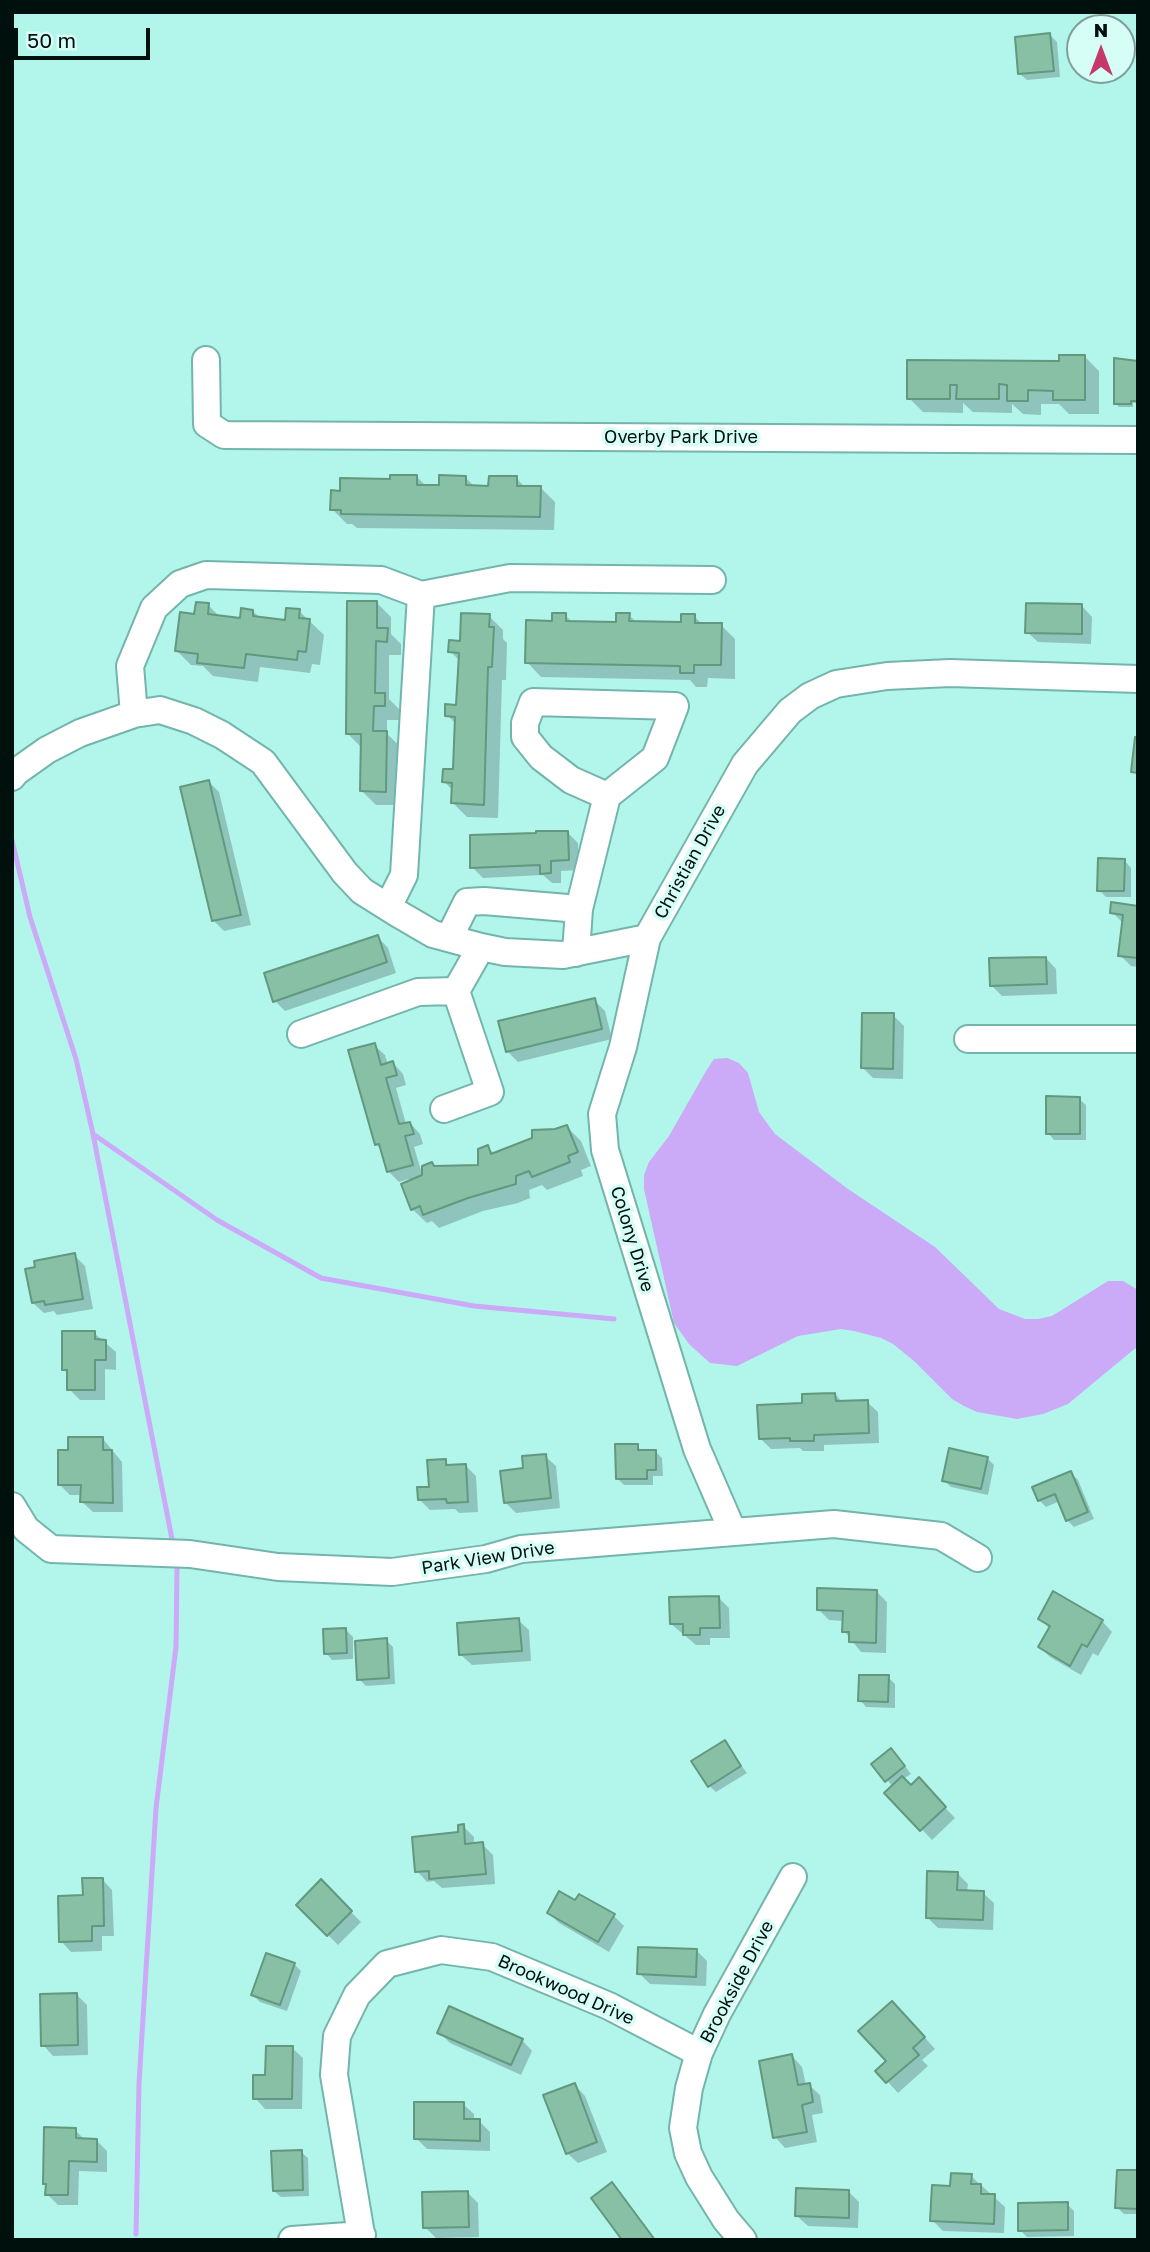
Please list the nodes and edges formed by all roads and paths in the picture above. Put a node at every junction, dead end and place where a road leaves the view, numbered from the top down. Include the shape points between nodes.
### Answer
1 (206, 360) dead end
2 (1138, 440) edge
3 (712, 580) dead end
4 (421, 595) junction
5 (1138, 679) edge
6 (134, 714) junction
7 (12, 777) edge
8 (607, 796) junction
9 (388, 907) junction
10 (579, 909) junction
11 (449, 938) junction
12 (647, 938) junction
13 (481, 947) junction
14 (576, 953) junction
15 (456, 991) junction
16 (301, 1034) dead end
17 (968, 1039) dead end
18 (1138, 1039) edge
19 (444, 1109) dead end
20 (12, 1506) edge
21 (733, 1532) junction
22 (978, 1558) dead end
23 (793, 1877) dead end
24 (699, 2053) junction
25 (362, 2238) edge
26 (292, 2240) edge
27 (743, 2240) edge

1 - 2 street, Overby Park Drive via 207,424 224,435
3 - 4 street via 510,578
4 - 6 street via 380,580 206,575 180,584 154,608 130,666
4 - 9 street via 404,875
5 - 12 street, Christian Drive via 950,673 887,676 836,684 810,696 745,764
6 - 7 street, Christian Drive via 47,750
6 - 9 street, Christian Drive via 160,710 194,721 262,762 345,873 362,891
8 - 8 street via 655,758 675,706 533,702 524,737 570,780
8 - 10 street
9 - 11 street, Christian Drive via 433,934
10 - 11 street via 467,902
10 - 14 street
11 - 13 street, Christian Drive
12 - 14 street, Christian Drive
12 - 21 street, Colony Drive via 623,1047 602,1114 605,1150 697,1449
13 - 14 street, Christian Drive via 505,953
13 - 15 street
15 - 16 street via 418,992
15 - 19 street via 490,1092
17 - 18 street
20 - 21 street, Park View Drive via 26,1530 51,1549 190,1554 278,1567 392,1572 486,1559 521,1549
21 - 22 street, Park View Drive via 834,1524 941,1536
23 - 24 street, Brookside Drive
24 - 25 street, Brookwood Drive via 609,2006 492,1957 441,1950 387,1964 357,1995 337,2036 334,2075
24 - 27 street, Brookside Drive via 683,2128 688,2153 699,2178
25 - 26 street

